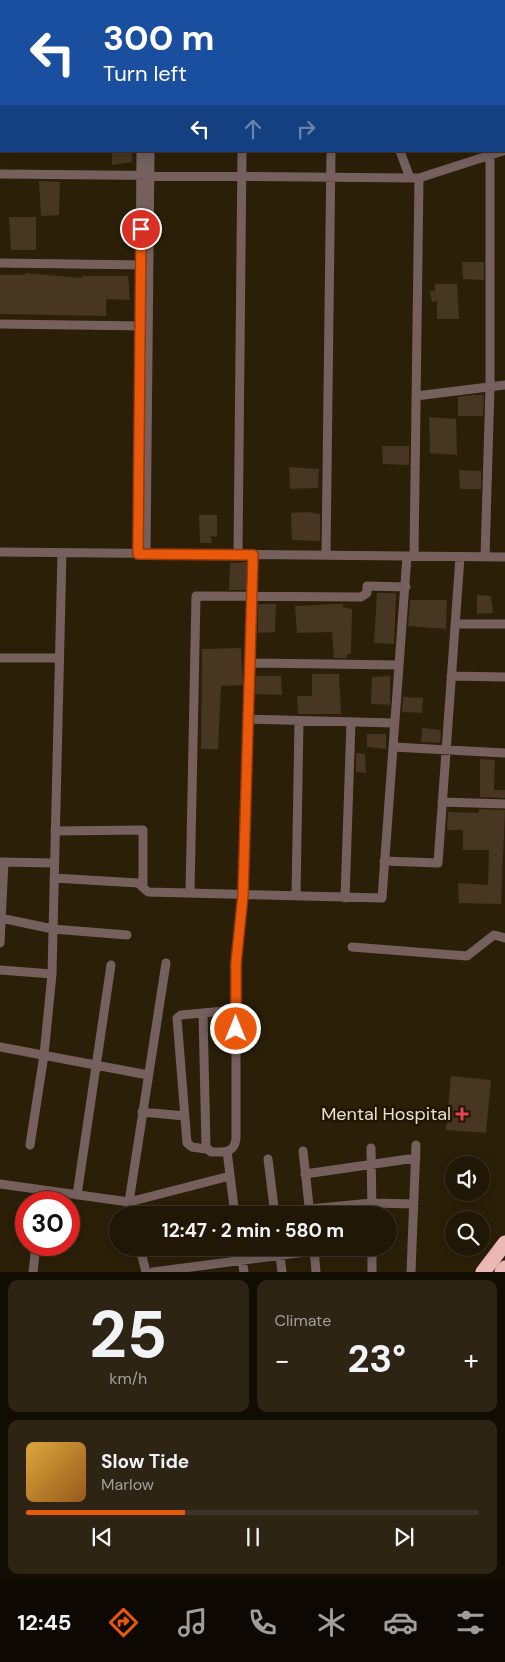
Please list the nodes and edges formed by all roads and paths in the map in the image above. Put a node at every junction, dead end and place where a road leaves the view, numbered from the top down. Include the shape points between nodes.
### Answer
1 (141, 152) edge
2 (150, 152) edge
3 (242, 152) edge
4 (331, 152) edge
5 (401, 152) edge
6 (501, 152) edge
7 (490, 156) junction
8 (0, 174) edge
9 (145, 176) junction
10 (242, 176) junction
11 (331, 178) junction
12 (414, 178) junction
13 (0, 263) edge
14 (144, 265) junction
15 (0, 324) edge
16 (144, 326) junction
17 (505, 384) edge
18 (490, 387) junction
19 (416, 396) junction
20 (0, 552) edge
21 (62, 553) junction
22 (142, 554) junction
23 (238, 554) junction
24 (253, 555) junction
25 (326, 555) junction
26 (410, 556) junction
27 (460, 557) junction
28 (486, 557) junction
29 (505, 557) edge
30 (406, 588) junction
31 (252, 596) junction
32 (455, 624) junction
33 (505, 624) edge
34 (0, 658) edge
35 (59, 658) junction
36 (250, 663) junction
37 (399, 665) junction
38 (451, 676) junction
39 (505, 677) edge
40 (248, 719) junction
41 (299, 721) junction
42 (351, 722) junction
43 (394, 723) junction
44 (393, 747) junction
45 (446, 749) junction
46 (505, 753) edge
47 (442, 802) junction
48 (505, 804) edge
49 (55, 830) junction
50 (384, 861) junction
51 (2, 862) edge
52 (54, 863) junction
53 (54, 878) junction
54 (143, 887) junction
55 (190, 894) junction
56 (243, 895) junction
57 (296, 896) junction
58 (344, 898) junction
59 (1, 918) edge
60 (53, 929) junction
61 (127, 935) dead end
62 (505, 938) edge
63 (0, 943) edge
64 (352, 947) dead end
65 (166, 963) dead end
66 (111, 965) dead end
67 (0, 970) edge
68 (52, 974) junction
69 (236, 1010) junction
70 (203, 1013) junction
71 (0, 1047) edge
72 (44, 1055) junction
73 (96, 1065) junction
74 (148, 1075) junction
75 (142, 1112) junction
76 (185, 1116) junction
77 (30, 1145) dead end
78 (416, 1145) dead end
79 (371, 1148) dead end
80 (206, 1149) junction
81 (227, 1151) junction
82 (303, 1151) dead end
83 (416, 1158) junction
84 (268, 1159) dead end
85 (371, 1164) junction
86 (305, 1174) junction
87 (230, 1176) junction
88 (0, 1184) edge
89 (42, 1190) joint
90 (49, 1191) edge
91 (78, 1191) edge
92 (80, 1195) edge
93 (128, 1202) junction
94 (372, 1203) junction
95 (414, 1204) junction
96 (129, 1206) edge
97 (234, 1206) edge
98 (274, 1206) edge
99 (309, 1206) edge
100 (351, 1206) edge
101 (505, 1243) edge
102 (35, 1256) edge
103 (142, 1256) edge
104 (241, 1256) edge
105 (256, 1256) edge
106 (280, 1256) edge
107 (315, 1256) edge
108 (372, 1256) edge
109 (242, 1259) junction
110 (505, 1268) edge
111 (33, 1272) edge
112 (146, 1272) edge
113 (153, 1272) edge
114 (244, 1272) edge
115 (282, 1272) edge
116 (316, 1272) edge
117 (372, 1272) edge
118 (411, 1272) edge
119 (483, 1272) edge
120 (502, 1272) edge

1 - 9 street
2 - 9 street
3 - 10 street
4 - 11 street
5 - 12 street
6 - 7 street
7 - 12 street
7 - 18 street
8 - 9 street
9 - 10 street
9 - 14 street
10 - 11 street
10 - 23 street
11 - 12 street
11 - 25 street
12 - 19 street
13 - 14 street
14 - 16 street
15 - 16 street
16 - 22 street
17 - 18 street
18 - 19 street
18 - 28 street
19 - 26 street
20 - 21 street
21 - 22 street
21 - 35 street
22 - 23 street
23 - 24 street
24 - 25 street
24 - 31 street
25 - 26 street
26 - 27 street
26 - 30 street
27 - 28 street
27 - 32 street
28 - 29 street
30 - 31 street via 367,586 367,593 361,597
30 - 37 street
31 - 36 street
31 - 55 street via 196,596
32 - 33 street
32 - 38 street
34 - 35 street
35 - 49 street
36 - 37 street
36 - 40 street
37 - 43 street
38 - 39 street
38 - 45 street
40 - 41 street
40 - 56 street
41 - 42 street
41 - 57 street
42 - 43 street
42 - 58 street
43 - 44 street
44 - 45 street
44 - 50 street
45 - 46 street
45 - 47 street
47 - 48 street
47 - 50 street via 438,863
49 - 52 street
49 - 54 street via 143,830
50 - 58 street via 382,898
51 - 52 street
51 - 59 street
52 - 53 street
53 - 54 street via 138,883
53 - 60 street
54 - 55 street via 148,892
55 - 56 street
56 - 57 street
56 - 69 street via 236,963
57 - 58 street
59 - 60 street
59 - 63 street
60 - 61 street
60 - 68 street
62 - 64 street via 494,935 467,956
65 - 74 street
66 - 73 street
67 - 68 street
68 - 72 street
69 - 70 street
69 - 81 street via 235,1143 234,1148
70 - 76 street via 177,1018
70 - 80 street
71 - 72 street
72 - 73 street
72 - 77 street
73 - 74 street
73 - 91 street
74 - 75 street
75 - 76 street
75 - 93 street
76 - 80 street via 189,1146
78 - 83 street
79 - 85 street
80 - 81 street via 211,1152
81 - 87 street
82 - 86 street
83 - 85 street
83 - 95 street
84 - 98 street
85 - 86 street
85 - 94 street
86 - 99 street
87 - 93 street
87 - 97 street
88 - 89 street
89 - 90 street
92 - 93 street
93 - 96 street
94 - 95 street
94 - 100 street
95 - 118 street
101 - 119 highway
102 - 111 street
103 - 112 street
104 - 109 street
105 - 109 street
106 - 115 street
107 - 116 street
108 - 117 street
109 - 113 street
109 - 114 street
110 - 120 highway

